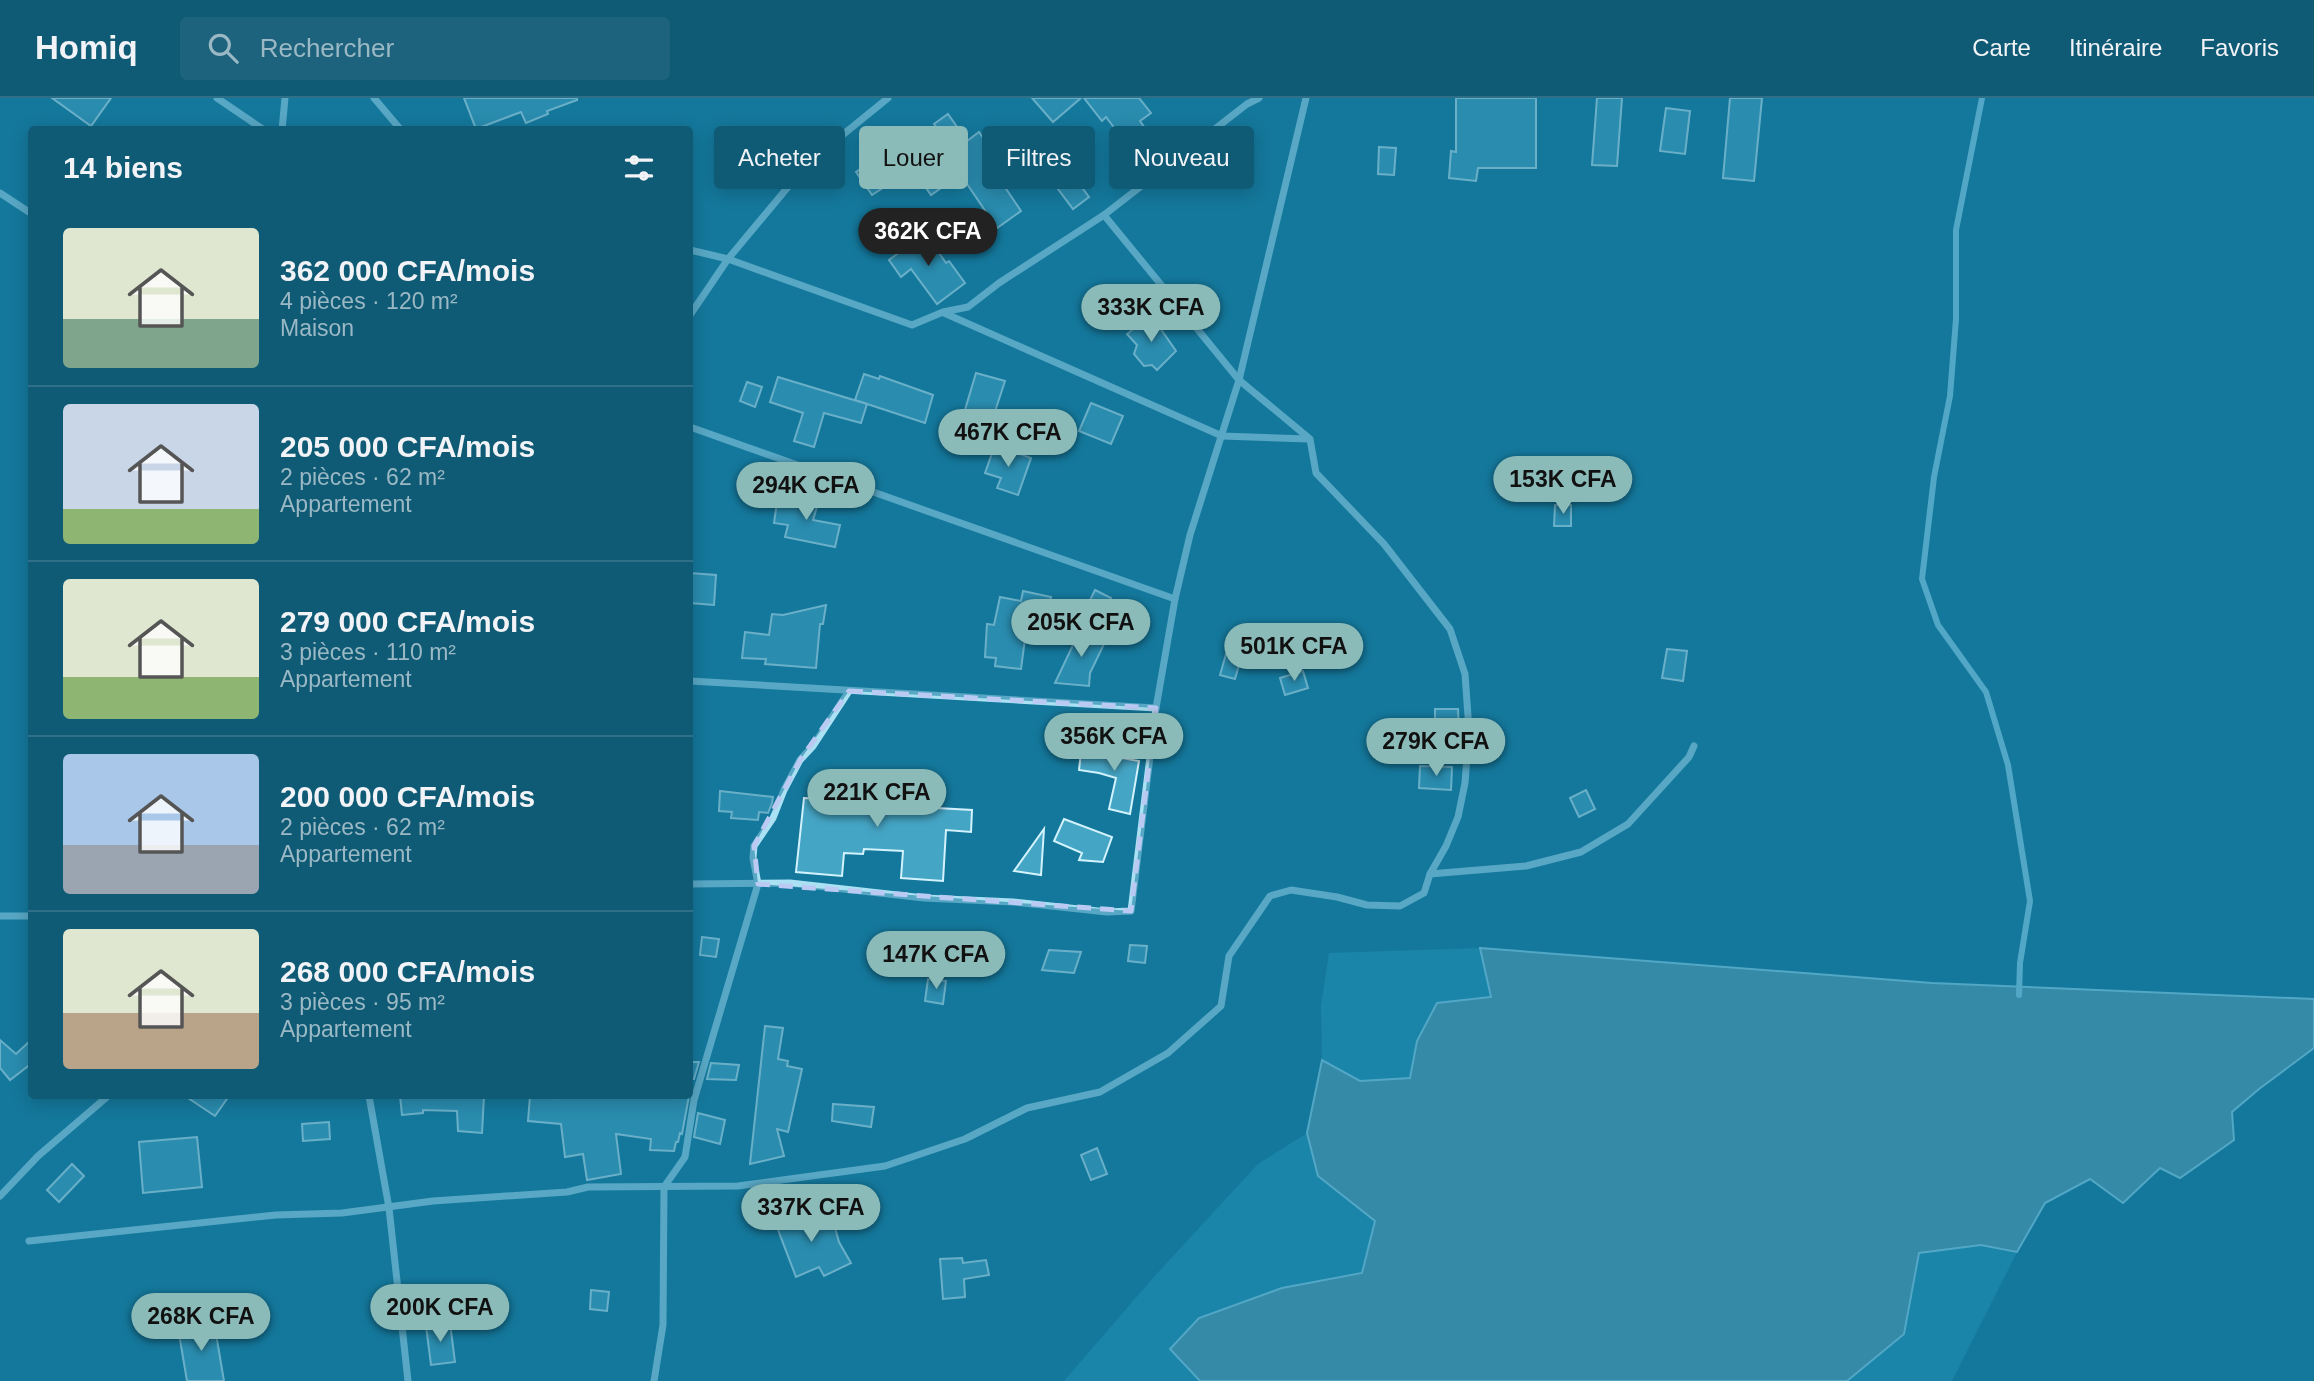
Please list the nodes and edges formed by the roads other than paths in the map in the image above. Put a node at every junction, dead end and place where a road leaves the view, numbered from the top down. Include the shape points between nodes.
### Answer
1 (217, 98) edge
2 (285, 98) edge
3 (374, 98) edge
4 (888, 98) edge
5 (1259, 98) edge
6 (1306, 98) edge
7 (258, 126) edge
8 (282, 126) edge
9 (398, 126) edge
10 (0, 193) edge
11 (28, 211) edge
12 (1104, 215) junction
13 (693, 251) edge
14 (728, 259) junction
15 (693, 310) edge
16 (943, 312) junction
17 (1239, 380) junction
18 (693, 428) edge
19 (1222, 436) junction
20 (1310, 439) junction
21 (1175, 599) junction
22 (693, 681) edge
23 (849, 691) junction
24 (1156, 708) junction
25 (1694, 746) dead end
26 (1430, 874) junction
27 (693, 884) edge
28 (758, 884) junction
29 (28, 915) edge
30 (0, 916) edge
31 (104, 1099) edge
32 (370, 1099) edge
33 (664, 1187) junction
34 (0, 1196) edge
35 (389, 1208) junction
36 (29, 1241) dead end
37 (408, 1381) edge
38 (654, 1381) edge

1 - 7 street
2 - 8 street
3 - 9 street
4 - 14 street via 808,163
5 - 12 street
6 - 17 street
10 - 11 street
12 - 16 street via 968,306
12 - 17 street
13 - 14 street
14 - 15 street
14 - 16 street via 912,325
16 - 19 street
17 - 19 street
17 - 20 street
18 - 21 street
19 - 20 street
19 - 21 street
20 - 26 street via 1316,473 1384,544 1450,629 1465,674 1469,730 1465,783 1458,817
21 - 24 street
22 - 23 street
23 - 24 street
23 - 28 street via 800,760 773,818 754,846
24 - 28 street via 1131,911
25 - 26 street via 1628,824 1581,852 1526,866
26 - 33 street via 1424,893 1400,906 1367,905 1291,890 1270,896 1229,956 1221,1006 1168,1053 1100,1092 1027,1108 965,1139 885,1166 738,1186
27 - 28 street
28 - 33 street via 694,1100 685,1157
29 - 30 street
31 - 34 street
32 - 35 street
33 - 35 street via 588,1187
33 - 38 street via 663,1325
35 - 36 street
35 - 37 street

